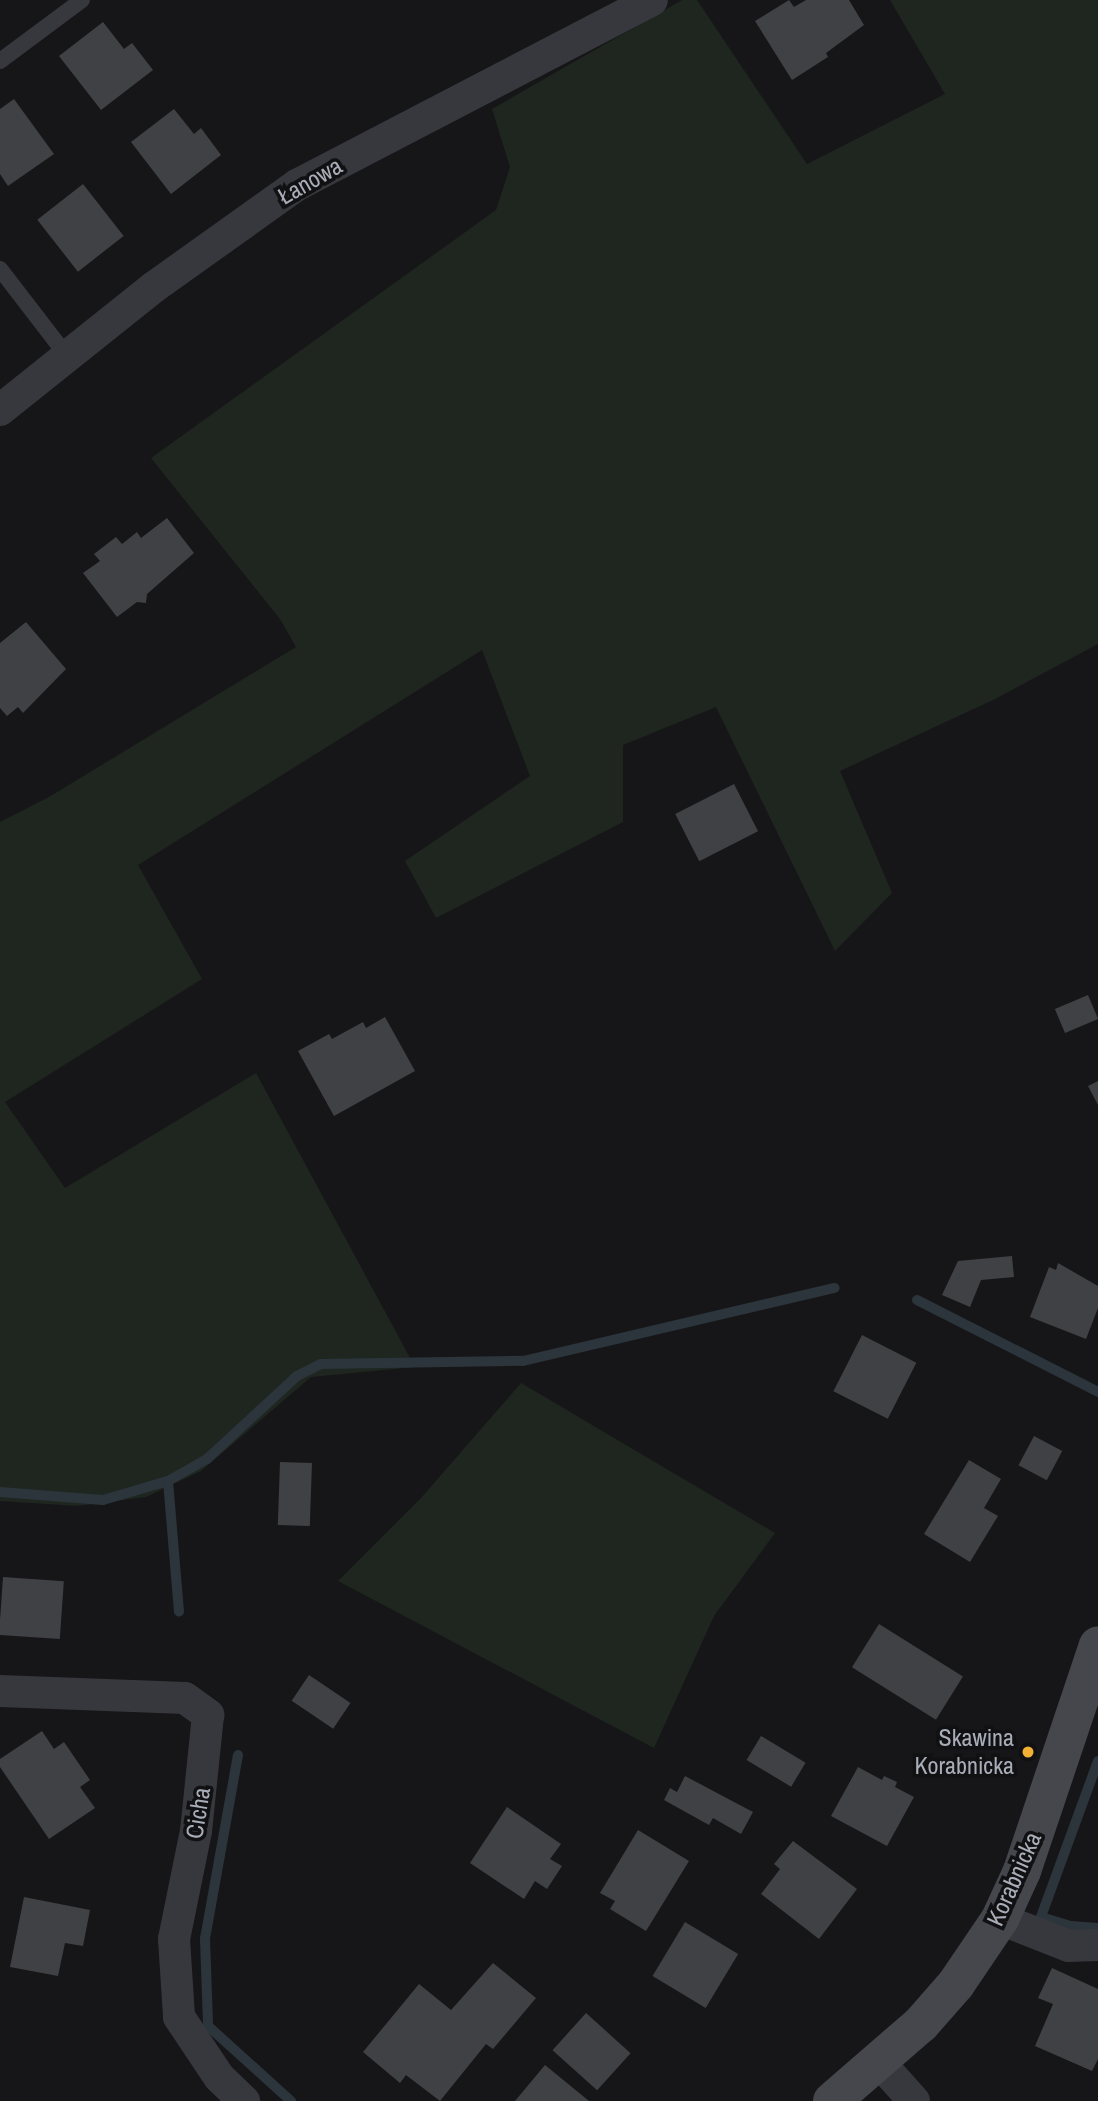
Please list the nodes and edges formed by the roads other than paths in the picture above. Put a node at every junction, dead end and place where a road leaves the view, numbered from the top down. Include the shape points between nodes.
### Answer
1 (82, 0) edge
2 (652, 0) edge
3 (0, 61) edge
4 (0, 270) edge
5 (67, 356) junction
6 (0, 410) edge
7 (1098, 1645) edge
8 (0, 1691) edge
9 (1000, 1919) junction
10 (1098, 1945) edge
11 (880, 2063) junction
12 (244, 2101) edge
13 (832, 2101) edge
14 (914, 2101) edge

1 - 3 lane
2 - 5 street, Łanowa via 297,185
4 - 5 lane
5 - 6 street, Łanowa
7 - 9 street, Korabnicka via 1022,1871
8 - 12 street, Cicha via 185,1698 208,1715 196,1831 174,1939 179,2017 219,2077
9 - 10 street via 1069,1946
9 - 11 street, Korabnicka via 956,1984
11 - 13 street, Korabnicka
11 - 14 street

